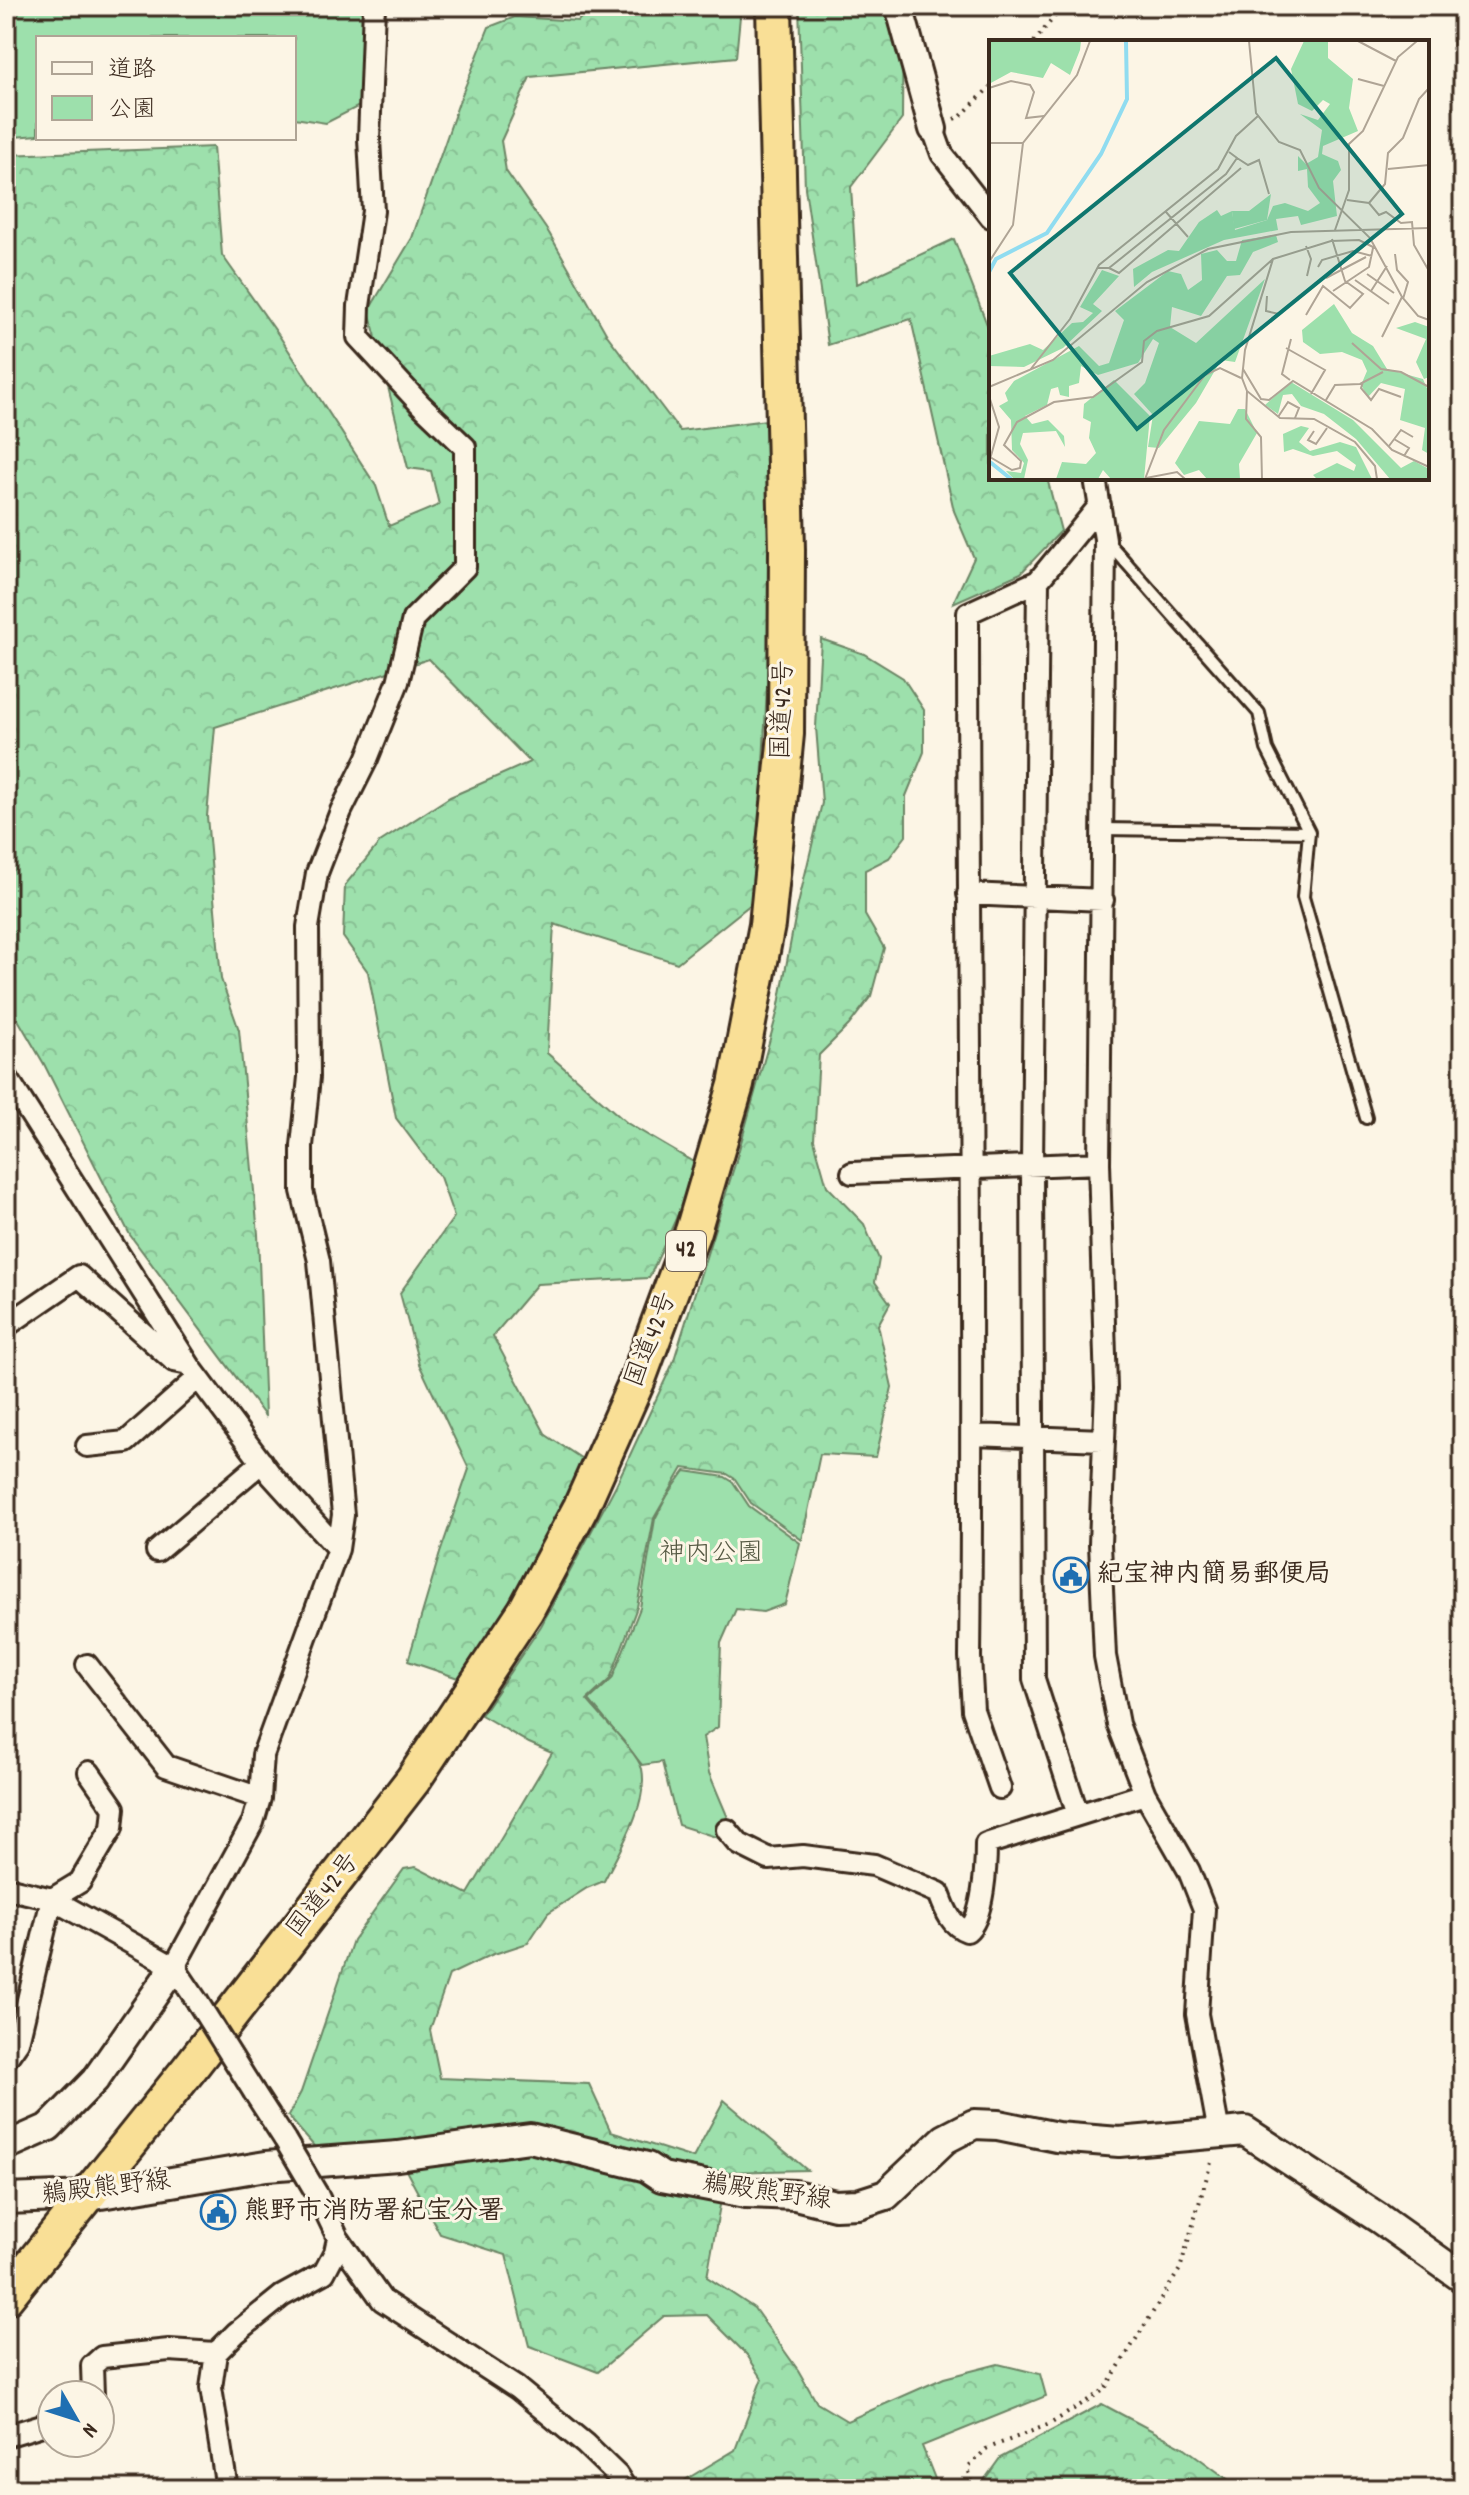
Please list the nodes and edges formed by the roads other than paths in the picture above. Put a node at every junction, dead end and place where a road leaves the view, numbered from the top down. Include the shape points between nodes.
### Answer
1 (374, 6) edge
2 (774, 6) edge
3 (899, 6) edge
4 (933, 129) joint
5 (989, 214) edge
6 (1095, 480) edge
7 (1100, 505) junction
8 (1105, 539) junction
9 (1038, 581) junction
10 (1103, 829) junction
11 (1309, 832) junction
12 (968, 894) junction
13 (1034, 897) junction
14 (1103, 900) junction
15 (6, 1076) edge
16 (1366, 1118) dead end
17 (1099, 1163) junction
18 (1032, 1165) junction
19 (972, 1168) junction
20 (852, 1173) dead end
21 (6, 1326) edge
22 (193, 1371) junction
23 (973, 1435) junction
24 (1032, 1437) junction
25 (1103, 1440) junction
26 (87, 1446) dead end
27 (262, 1462) junction
28 (338, 1549) junction
29 (157, 1551) dead end
30 (87, 1665) dead end
31 (89, 1772) dead end
32 (1000, 1788) dead end
33 (1145, 1794) junction
34 (260, 1798) junction
35 (1078, 1815) junction
36 (727, 1830) dead end
37 (6, 1888) edge
38 (52, 1899) junction
39 (174, 1967) junction
40 (6, 2059) edge
41 (1219, 2133) junction
42 (6, 2146) edge
43 (89, 2196) junction
44 (6, 2199) edge
45 (338, 2238) junction
46 (1463, 2278) edge
47 (6, 2297) edge
48 (216, 2353) junction
49 (92, 2379) edge
50 (36, 2427) edge
51 (6, 2436) edge
52 (227, 2489) edge
53 (626, 2489) edge

1 - 28 street via 369,139 373,211 358,337 465,447 465,567 413,619 398,682 317,873 308,927 309,1077 302,1191 319,1261 330,1355 343,1515
2 - 43 highway, 国道42号 / 42 via 787,550 786,734 767,925 736,1085 693,1231 638,1379 581,1507 526,1610 413,1780
3 - 4 street
4 - 5 street via 942,154
6 - 7 street
7 - 8 street
7 - 9 street
8 - 10 street
8 - 11 lane via 1259,713 1267,749
9 - 12 street via 968,613
9 - 13 street
10 - 11 lane
10 - 14 street
11 - 16 lane via 1303,897
12 - 13 street
12 - 19 street
13 - 14 street
13 - 18 street
14 - 17 street
15 - 22 street
17 - 18 street
17 - 25 street
18 - 19 street
18 - 24 street
19 - 20 street
19 - 23 street
21 - 22 street via 79,1276 174,1361
22 - 26 street via 126,1442
22 - 27 street
23 - 24 street
23 - 32 street via 973,1710
24 - 25 street
24 - 35 street via 1034,1679
25 - 33 street via 1105,1656 1118,1724
27 - 28 street
27 - 29 street
28 - 34 street via 263,1755
30 - 34 street via 166,1766
31 - 38 street via 114,1808 112,1828 80,1882
33 - 35 street
33 - 41 street via 1204,1909 1197,2014
34 - 39 street via 253,1822
35 - 36 street via 986,1844 982,1892 967,1931 948,1916 939,1893 874,1865 803,1856 769,1859 739,1844
37 - 38 street
38 - 39 street
38 - 40 street via 18,2042
39 - 42 street via 95,2080 49,2127
39 - 45 street, bridge via 285,2140
41 - 43 main road, 鵜殿熊野線 via 1119,2142 974,2124 945,2139 886,2195 858,2204 746,2193 662,2177 647,2167 530,2138 266,2166
41 - 46 main road, 鵜殿熊野線 via 1245,2131
43 - 44 main road, 鵜殿熊野線
43 - 47 highway, 国道42号 / 42
45 - 48 street via 324,2273 282,2296
45 - 53 street via 382,2300 517,2388 585,2444
48 - 49 street via 169,2350 102,2357 92,2366
48 - 52 street via 211,2388
50 - 51 street

